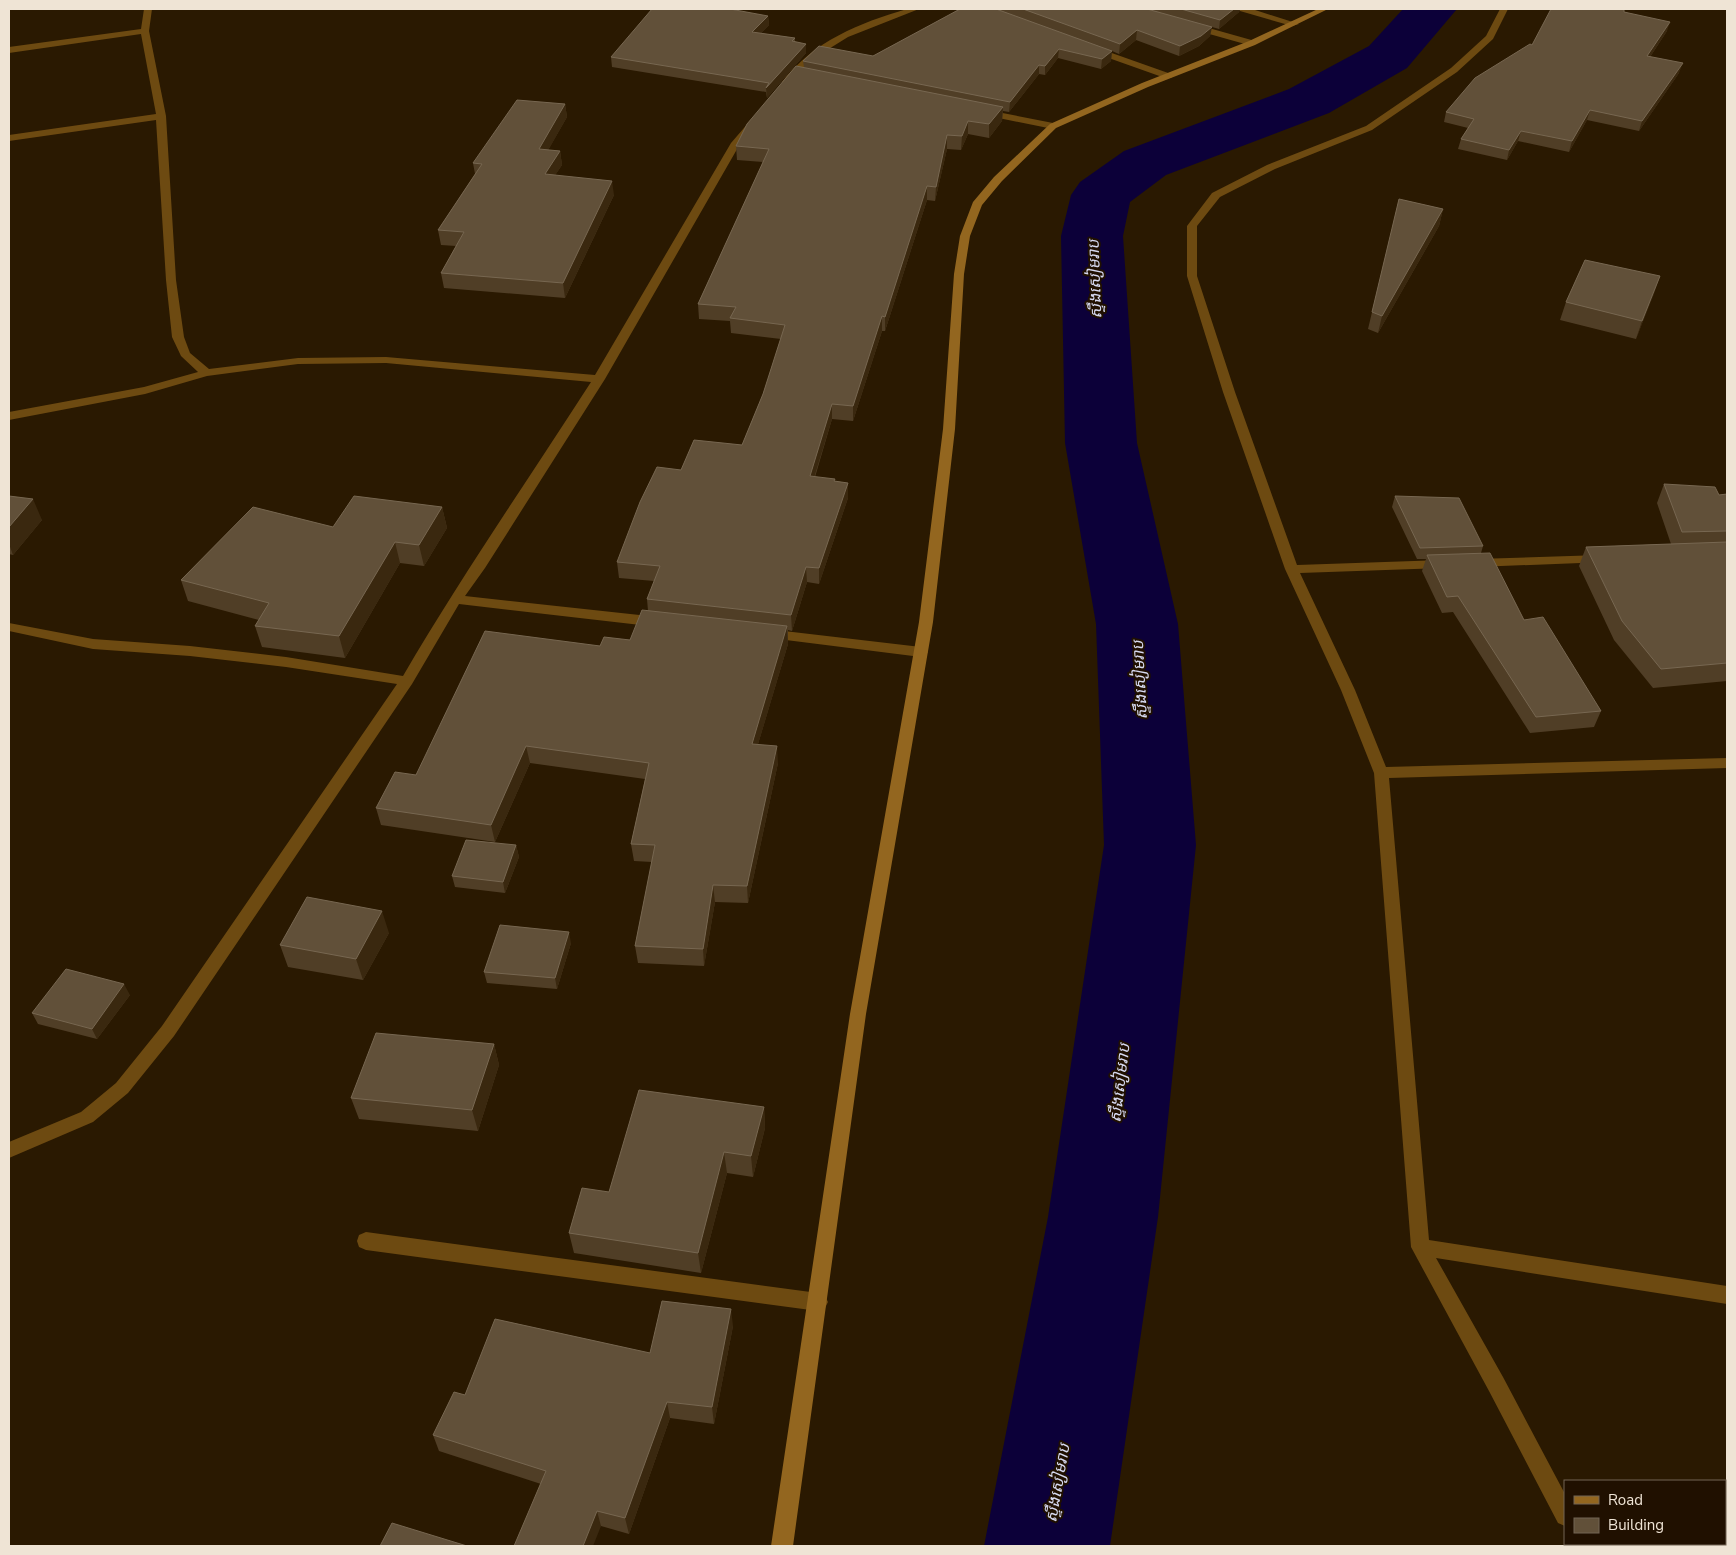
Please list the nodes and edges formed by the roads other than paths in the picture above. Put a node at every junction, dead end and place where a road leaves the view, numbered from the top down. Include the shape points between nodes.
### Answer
1 (148, 9) edge
2 (915, 9) edge
3 (1243, 9) edge
4 (1324, 9) edge
5 (1504, 9) edge
6 (1178, 22) edge
7 (1295, 24) junction
8 (145, 31) junction
9 (1252, 43) junction
10 (1080, 45) edge
11 (9, 50) edge
12 (1168, 76) junction
13 (777, 95) edge
14 (976, 111) edge
15 (760, 115) edge
16 (161, 116) junction
17 (1053, 126) junction
18 (9, 138) edge
19 (206, 373) junction
20 (598, 379) junction
21 (9, 416) edge
22 (1618, 558) edge
23 (1292, 569) junction
24 (455, 599) junction
25 (673, 624) edge
26 (9, 627) edge
27 (752, 633) edge
28 (921, 652) junction
29 (407, 681) junction
30 (1727, 763) edge
31 (1381, 773) junction
32 (9, 1150) edge
33 (366, 1241) dead end
34 (1420, 1247) junction
35 (1727, 1296) edge
36 (818, 1302) junction
37 (1564, 1514) edge
38 (782, 1546) edge

1 - 8 street
2 - 13 street via 854,28 828,43 804,62 799,75
3 - 7 street
4 - 7 street
5 - 23 street via 1490,37 1454,70 1369,128 1271,167 1216,195 1192,226 1192,276
6 - 9 street
7 - 9 street
8 - 11 street
8 - 16 street
9 - 12 street
10 - 12 street
12 - 17 street
14 - 17 street
15 - 20 street via 736,143
16 - 18 street
16 - 19 street via 171,280 178,337 185,354
17 - 28 street via 977,204 965,236 959,274 949,429
19 - 20 street via 298,361 386,360
19 - 21 street via 145,390
20 - 24 street
22 - 23 street
23 - 31 street via 1348,690
24 - 25 street
24 - 29 street
26 - 29 street via 93,644 286,662
27 - 28 street
28 - 36 street via 858,1014
29 - 32 street via 168,1031 122,1088 87,1117
30 - 31 street
31 - 34 street
33 - 36 street
34 - 35 street
34 - 37 street
36 - 38 street

